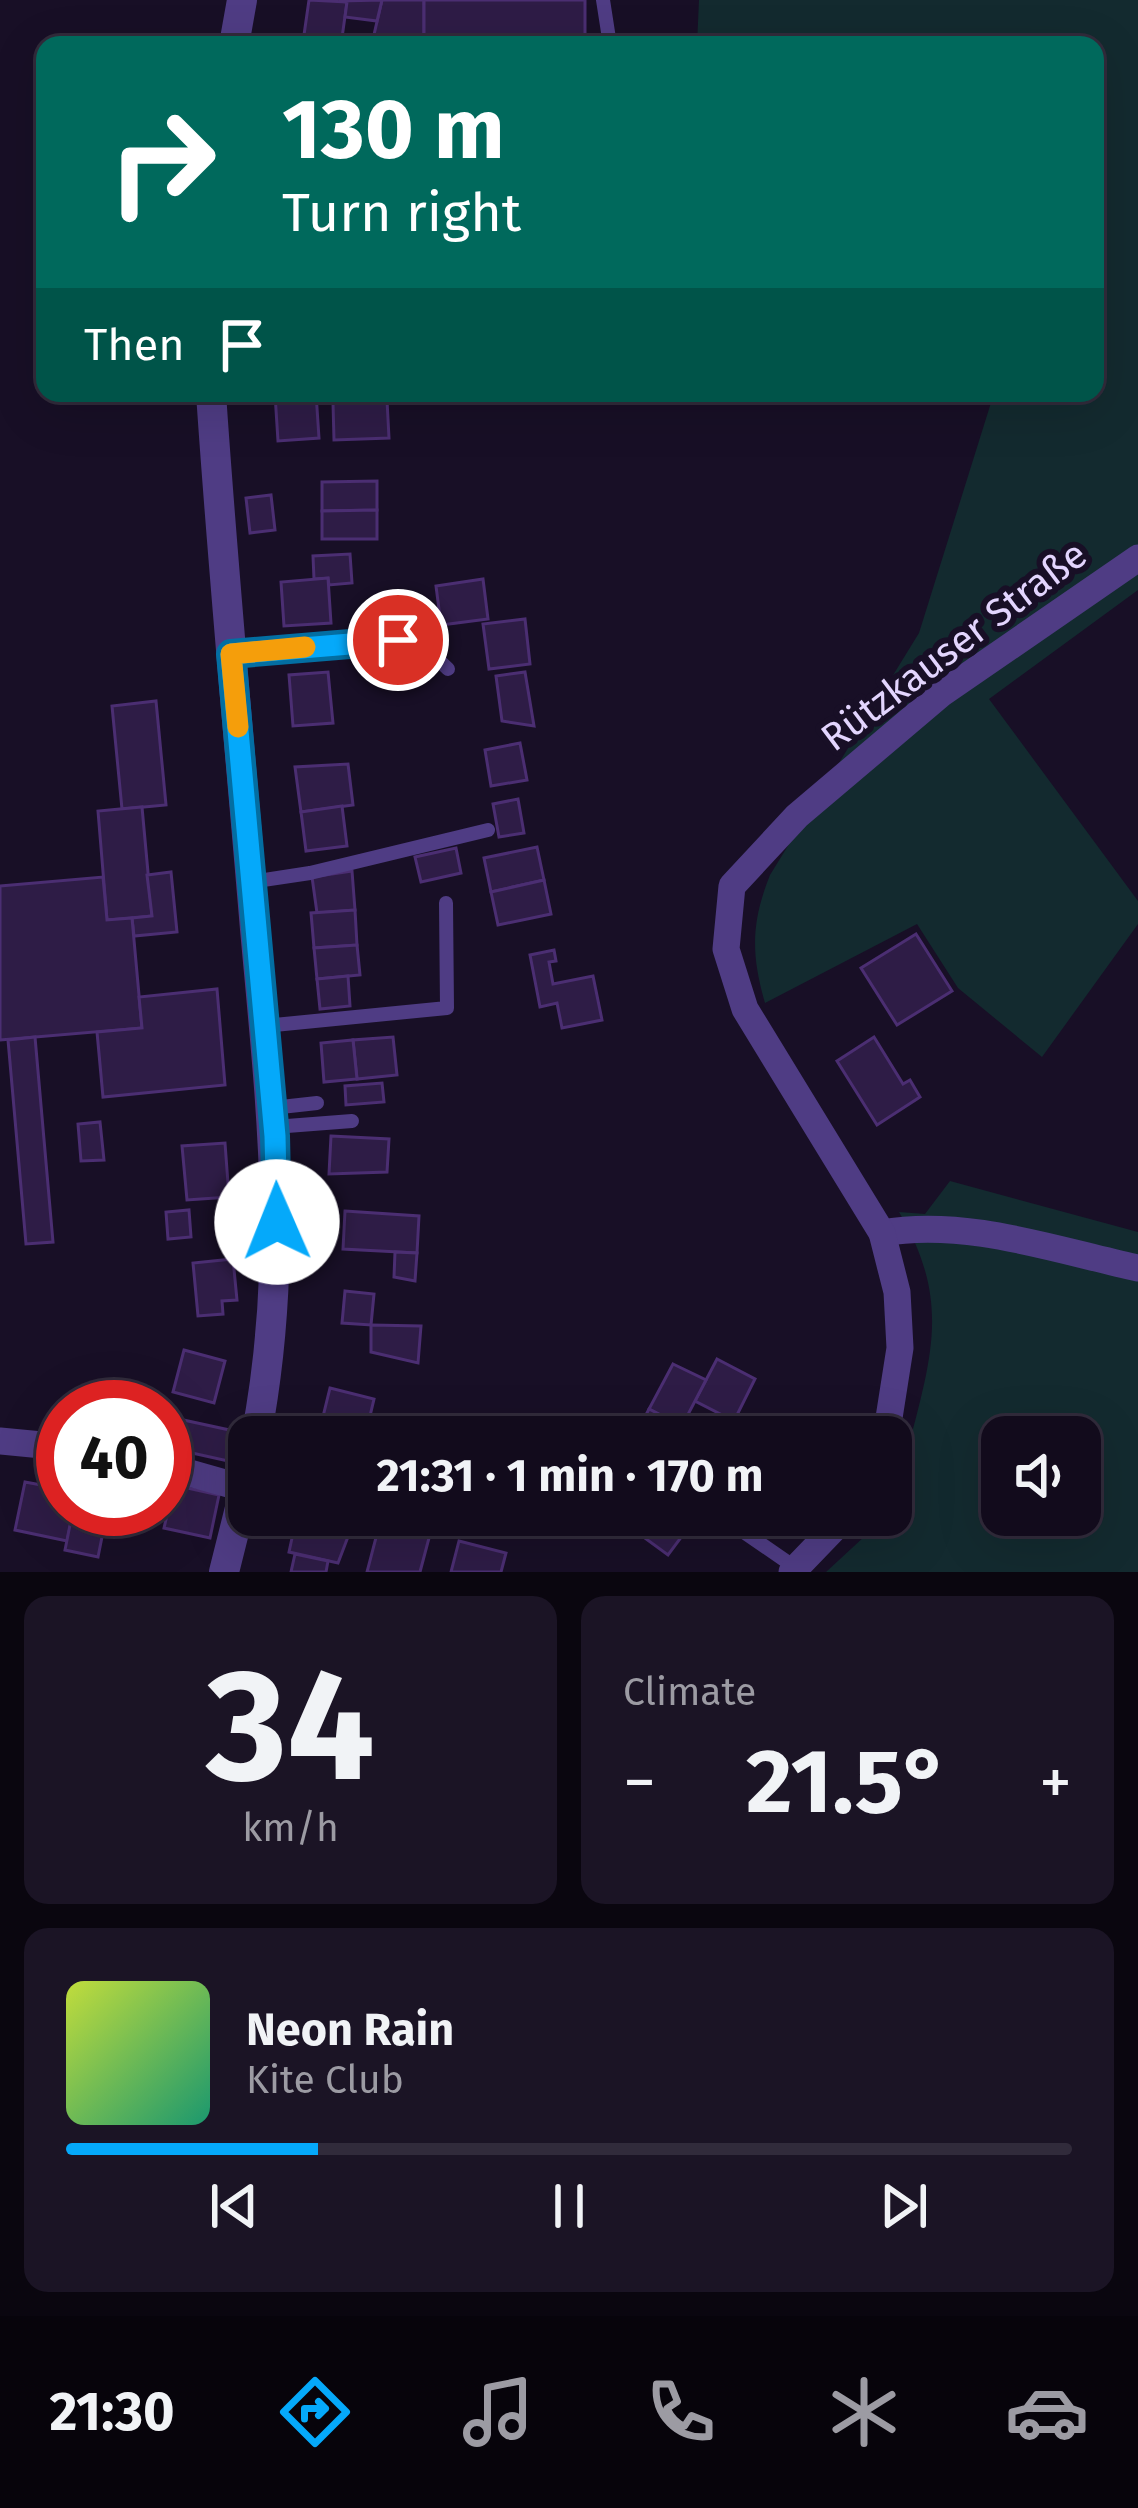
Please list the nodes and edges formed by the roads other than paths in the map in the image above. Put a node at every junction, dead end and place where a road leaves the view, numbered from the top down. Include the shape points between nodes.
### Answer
1 (242, 0) edge
2 (604, 0) edge
3 (236, 36) edge
4 (609, 36) edge
5 (212, 402) edge
6 (1138, 558) edge
7 (231, 654) junction
8 (448, 669) dead end
9 (488, 830) dead end
10 (251, 882) junction
11 (446, 903) dead end
12 (264, 1026) junction
13 (317, 1103) dead end
14 (273, 1117) junction
15 (352, 1121) dead end
16 (882, 1233) junction
17 (1138, 1268) edge
18 (260, 1416) edge
19 (893, 1416) edge
20 (0, 1441) edge
21 (36, 1444) edge
22 (192, 1471) edge
23 (228, 1477) edge
24 (233, 1536) edge
25 (748, 1536) edge
26 (827, 1536) edge
27 (794, 1570) edge
28 (224, 1572) edge

1 - 3 street
2 - 4 lane
5 - 7 street
6 - 16 street, Rützkauser Straße via 941,694 796,817 732,886 726,949 745,1009
7 - 8 lane via 398,640 421,644
7 - 10 street
9 - 10 lane
10 - 12 street
11 - 12 lane via 447,1007
12 - 14 street
13 - 14 lane
14 - 15 lane
14 - 18 street via 278,1264
16 - 17 street via 979,1233
16 - 19 street, Rützkauser Straße via 897,1292
20 - 21 street
22 - 23 street
24 - 28 street
25 - 27 lane
26 - 27 street

